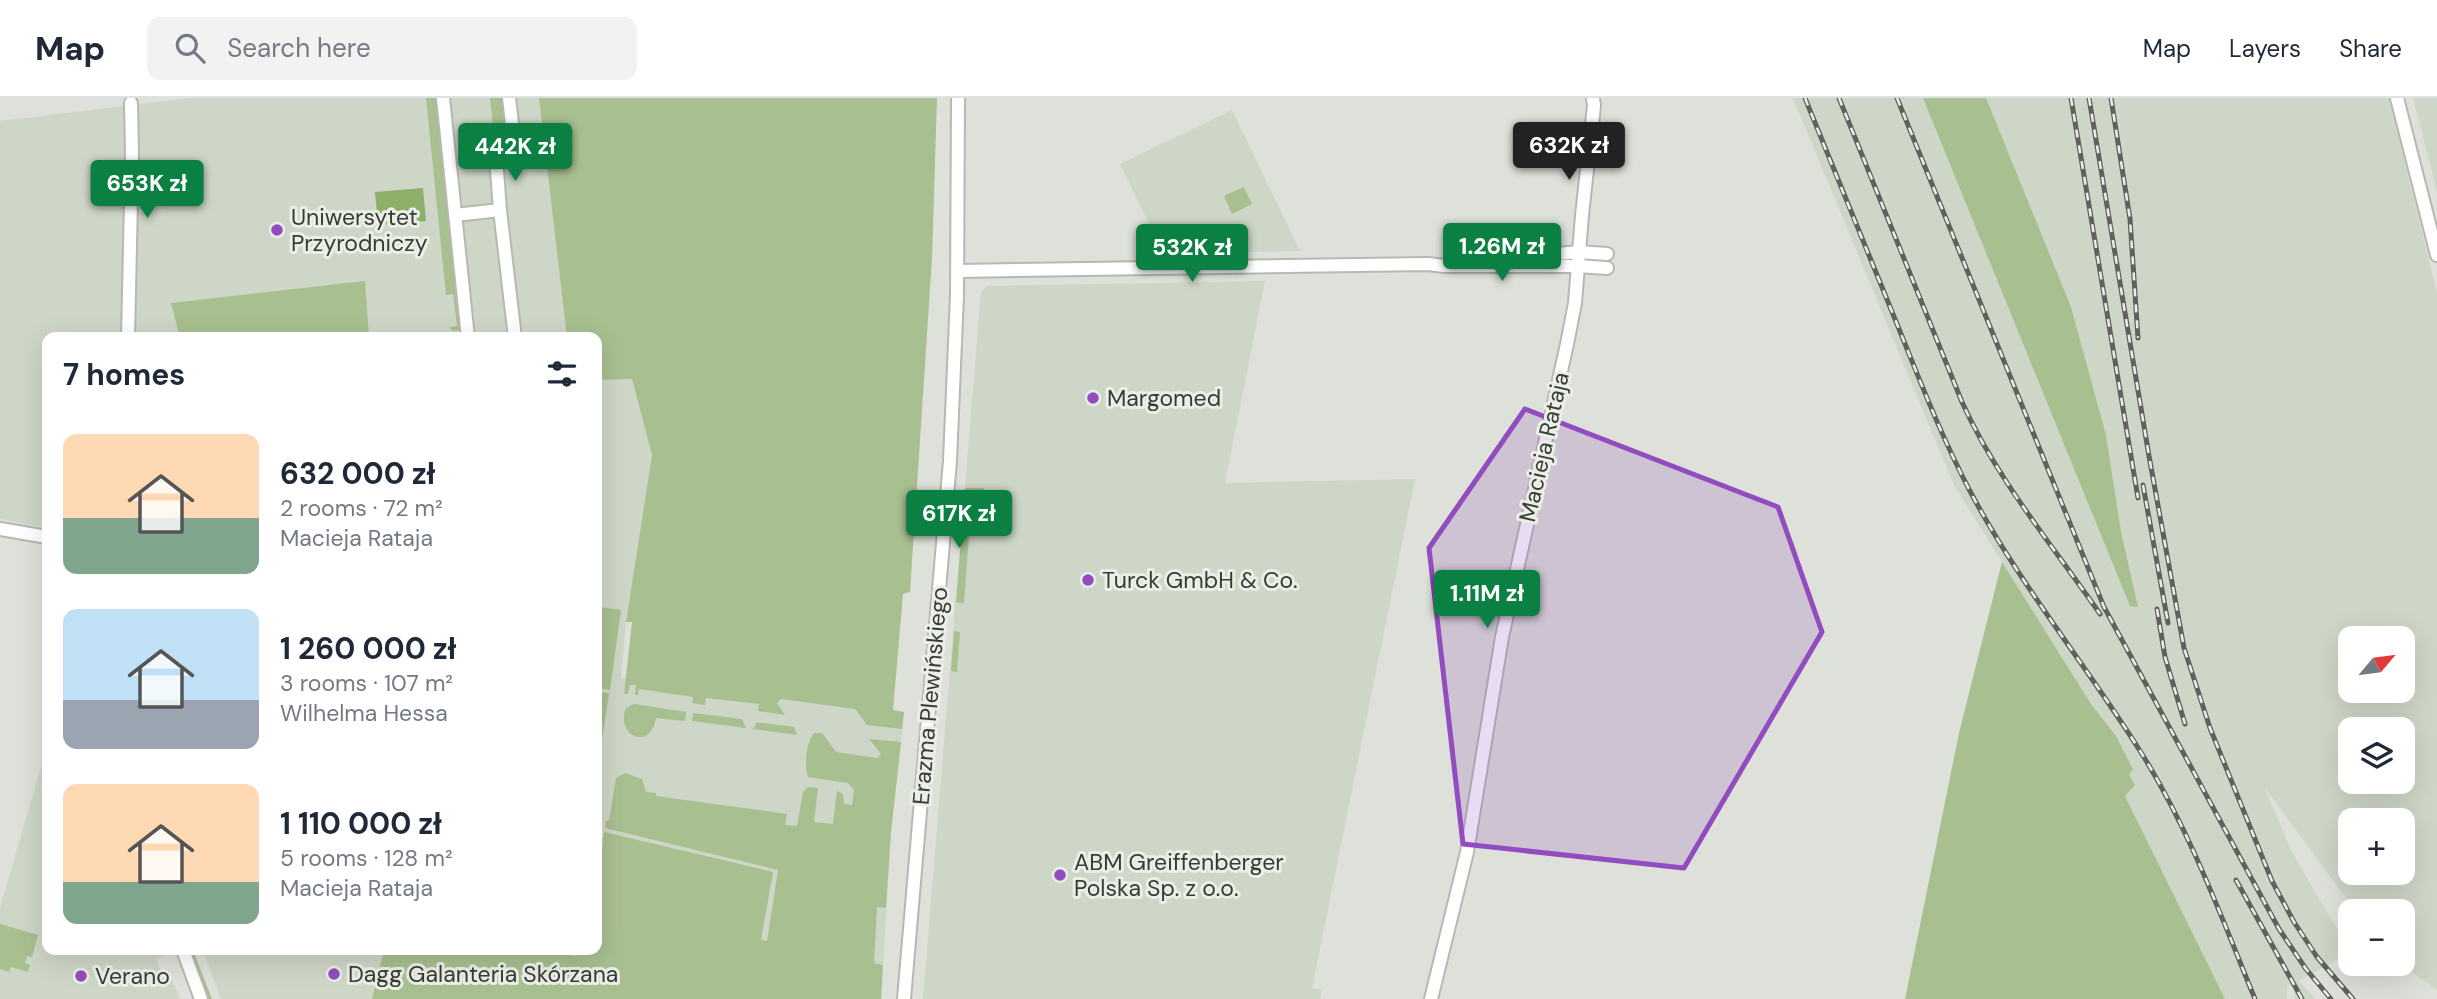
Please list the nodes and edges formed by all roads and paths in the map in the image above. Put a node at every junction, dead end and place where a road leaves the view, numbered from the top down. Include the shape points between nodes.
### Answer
1 (443, 98) edge
2 (509, 98) edge
3 (958, 98) edge
4 (1593, 98) edge
5 (2398, 98) edge
6 (131, 103) dead end
7 (515, 149) dead end
8 (496, 158) dead end
9 (500, 210) junction
10 (455, 215) junction
11 (1578, 252) junction
12 (1607, 254) dead end
13 (2437, 255) edge
14 (1428, 264) junction
15 (1577, 266) junction
16 (1607, 268) dead end
17 (957, 271) junction
18 (128, 332) edge
19 (467, 332) edge
20 (514, 332) edge
21 (0, 528) edge
22 (42, 536) edge
23 (185, 955) edge
24 (201, 999) edge
25 (904, 999) edge
26 (1431, 999) edge

1 - 10 street
2 - 7 street
3 - 17 street, Erazma Plewińskiego
4 - 11 street, Macieja Rataja
5 - 13 street
6 - 18 street
8 - 9 street
9 - 10 street
9 - 20 street
10 - 19 street
11 - 12 street
11 - 14 street
11 - 15 street, Macieja Rataja
14 - 15 street
14 - 17 street
15 - 16 street
15 - 26 street, Macieja Rataja via 1567,344 1502,637 1467,852
17 - 25 street, Erazma Plewińskiego via 950,461
21 - 22 street
23 - 24 street

